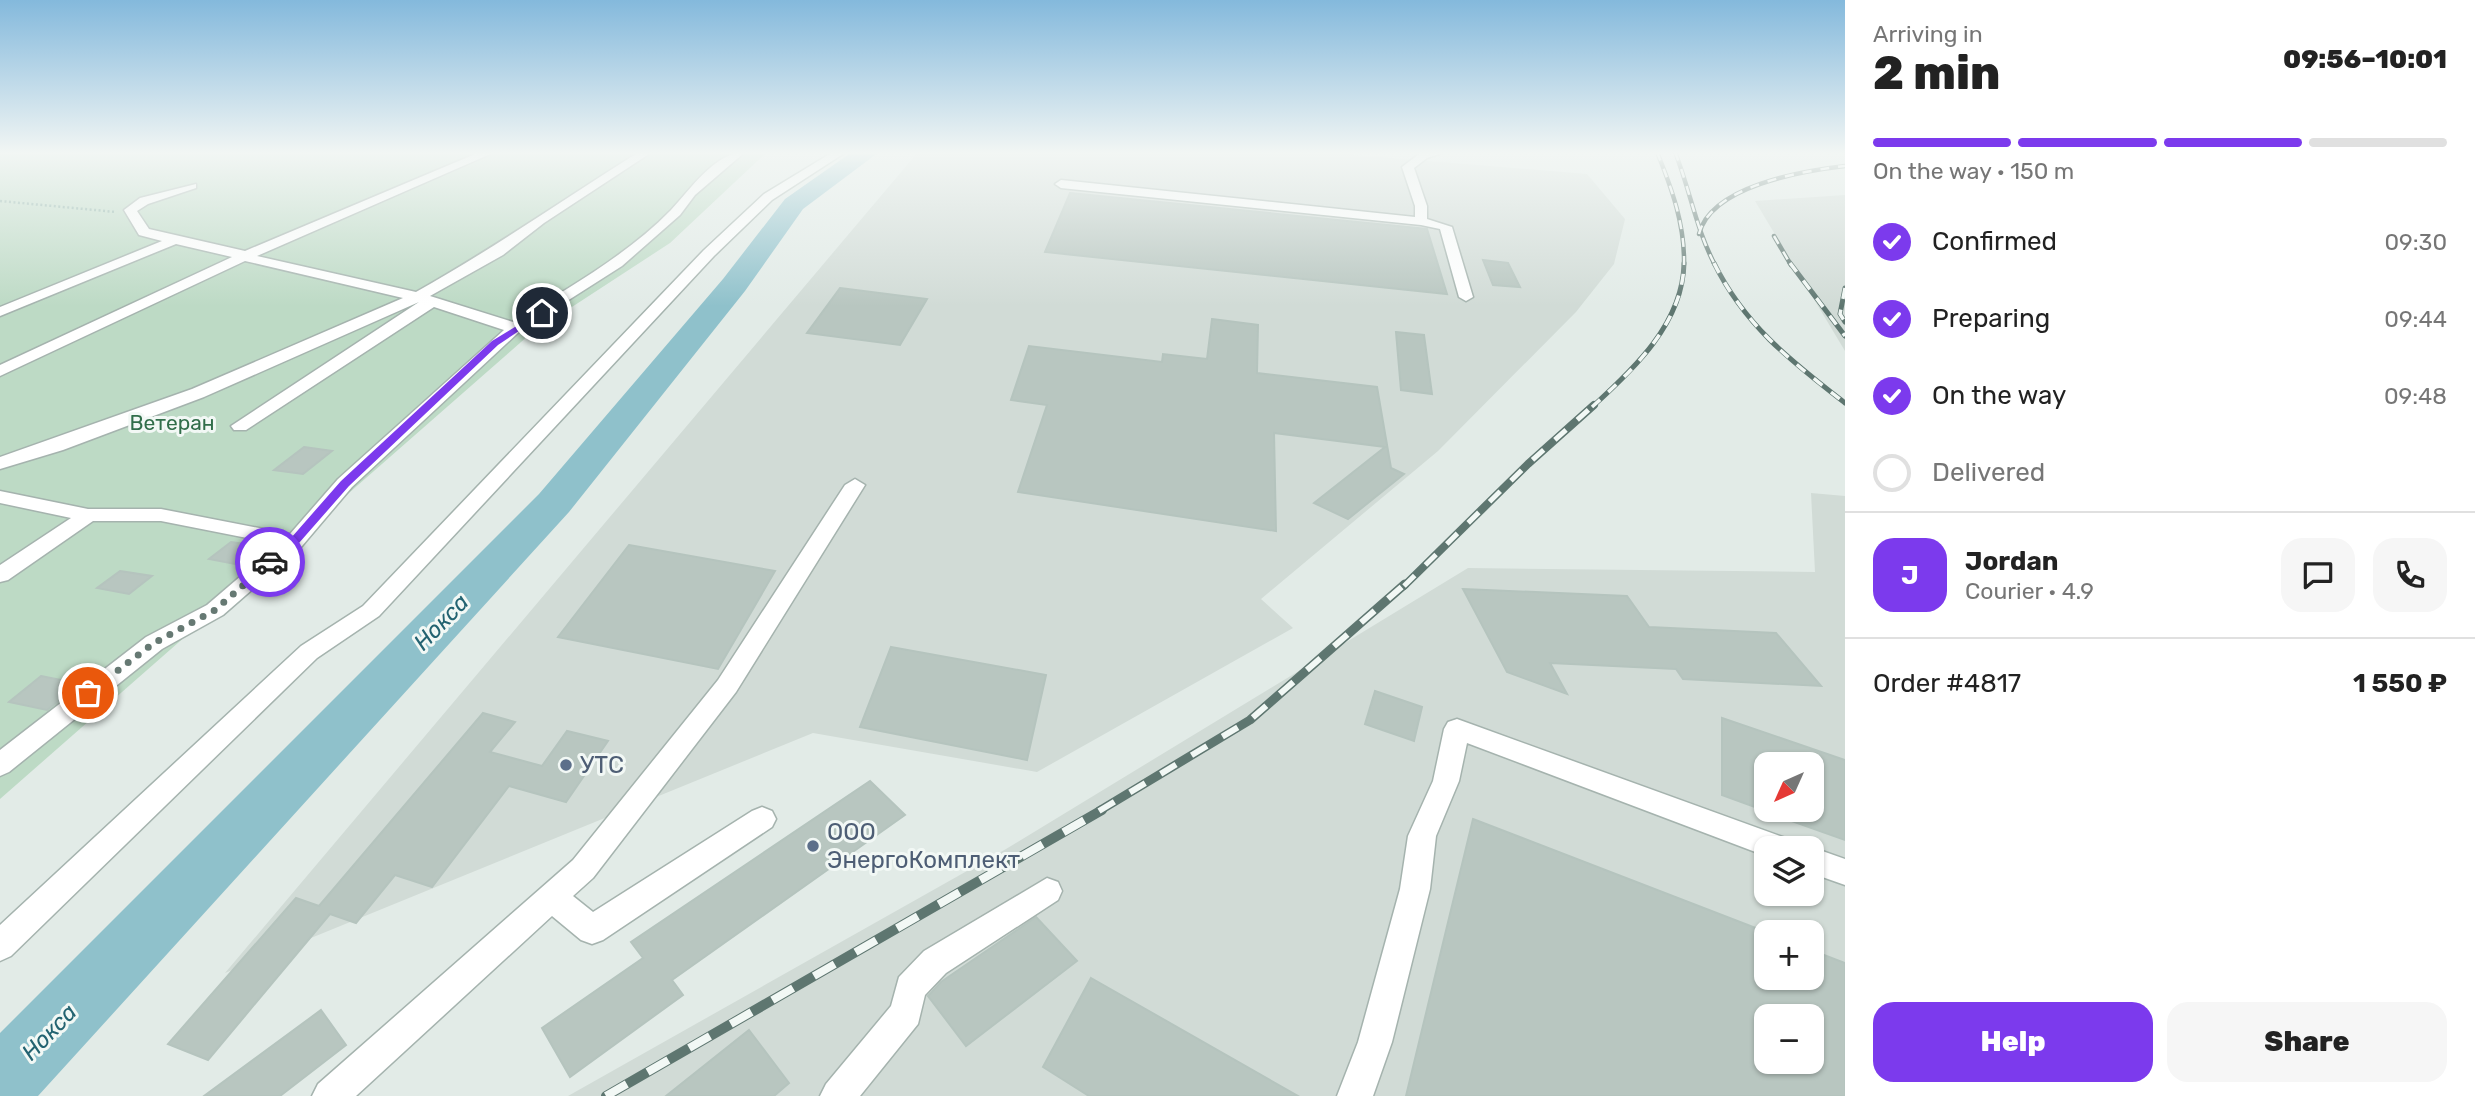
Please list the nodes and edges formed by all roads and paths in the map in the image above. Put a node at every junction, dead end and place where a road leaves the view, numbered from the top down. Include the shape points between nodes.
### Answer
1 (26, 203) edge
2 (141, 203) edge
3 (370, 203) edge
4 (567, 203) edge
5 (683, 203) edge
6 (762, 203) edge
7 (1247, 203) edge
8 (1420, 203) edge
9 (131, 212) junction
10 (1421, 221) junction
11 (175, 240) junction
12 (245, 256) junction
13 (1466, 297) dead end
14 (424, 300) junction
15 (0, 312) edge
16 (515, 328) junction
17 (0, 371) edge
18 (240, 426) dead end
19 (0, 463) edge
20 (855, 485) dead end
21 (0, 497) edge
22 (88, 514) junction
23 (295, 541) junction
24 (0, 575) edge
25 (0, 765) edge
26 (762, 819) dead end
27 (1754, 839) edge
28 (1824, 865) edge
29 (1845, 872) edge
30 (1047, 891) dead end
31 (552, 897) junction
32 (0, 946) edge
33 (330, 1096) edge
34 (838, 1096) edge
35 (1354, 1096) edge

1 - 9 path
2 - 9 street
3 - 12 street
4 - 14 street
5 - 16 street via 617,263
6 - 32 street via 700,262 371,611 309,652
7 - 10 street
8 - 10 street
9 - 11 street via 144,232
10 - 13 street via 1447,227
11 - 12 street
11 - 15 street
12 - 14 street
12 - 17 street
14 - 16 street
14 - 18 street
14 - 19 street via 198,393
16 - 23 street via 345,483
20 - 31 street via 727,685 583,869
21 - 22 street
22 - 23 street via 162,514
22 - 24 street
23 - 25 street via 215,610 154,643
26 - 31 street via 592,930
27 - 35 street via 1457,729 1446,781 1422,836 1415,889 1375,1042
28 - 29 street
30 - 34 street via 935,962 910,988 906,1013
31 - 33 street

